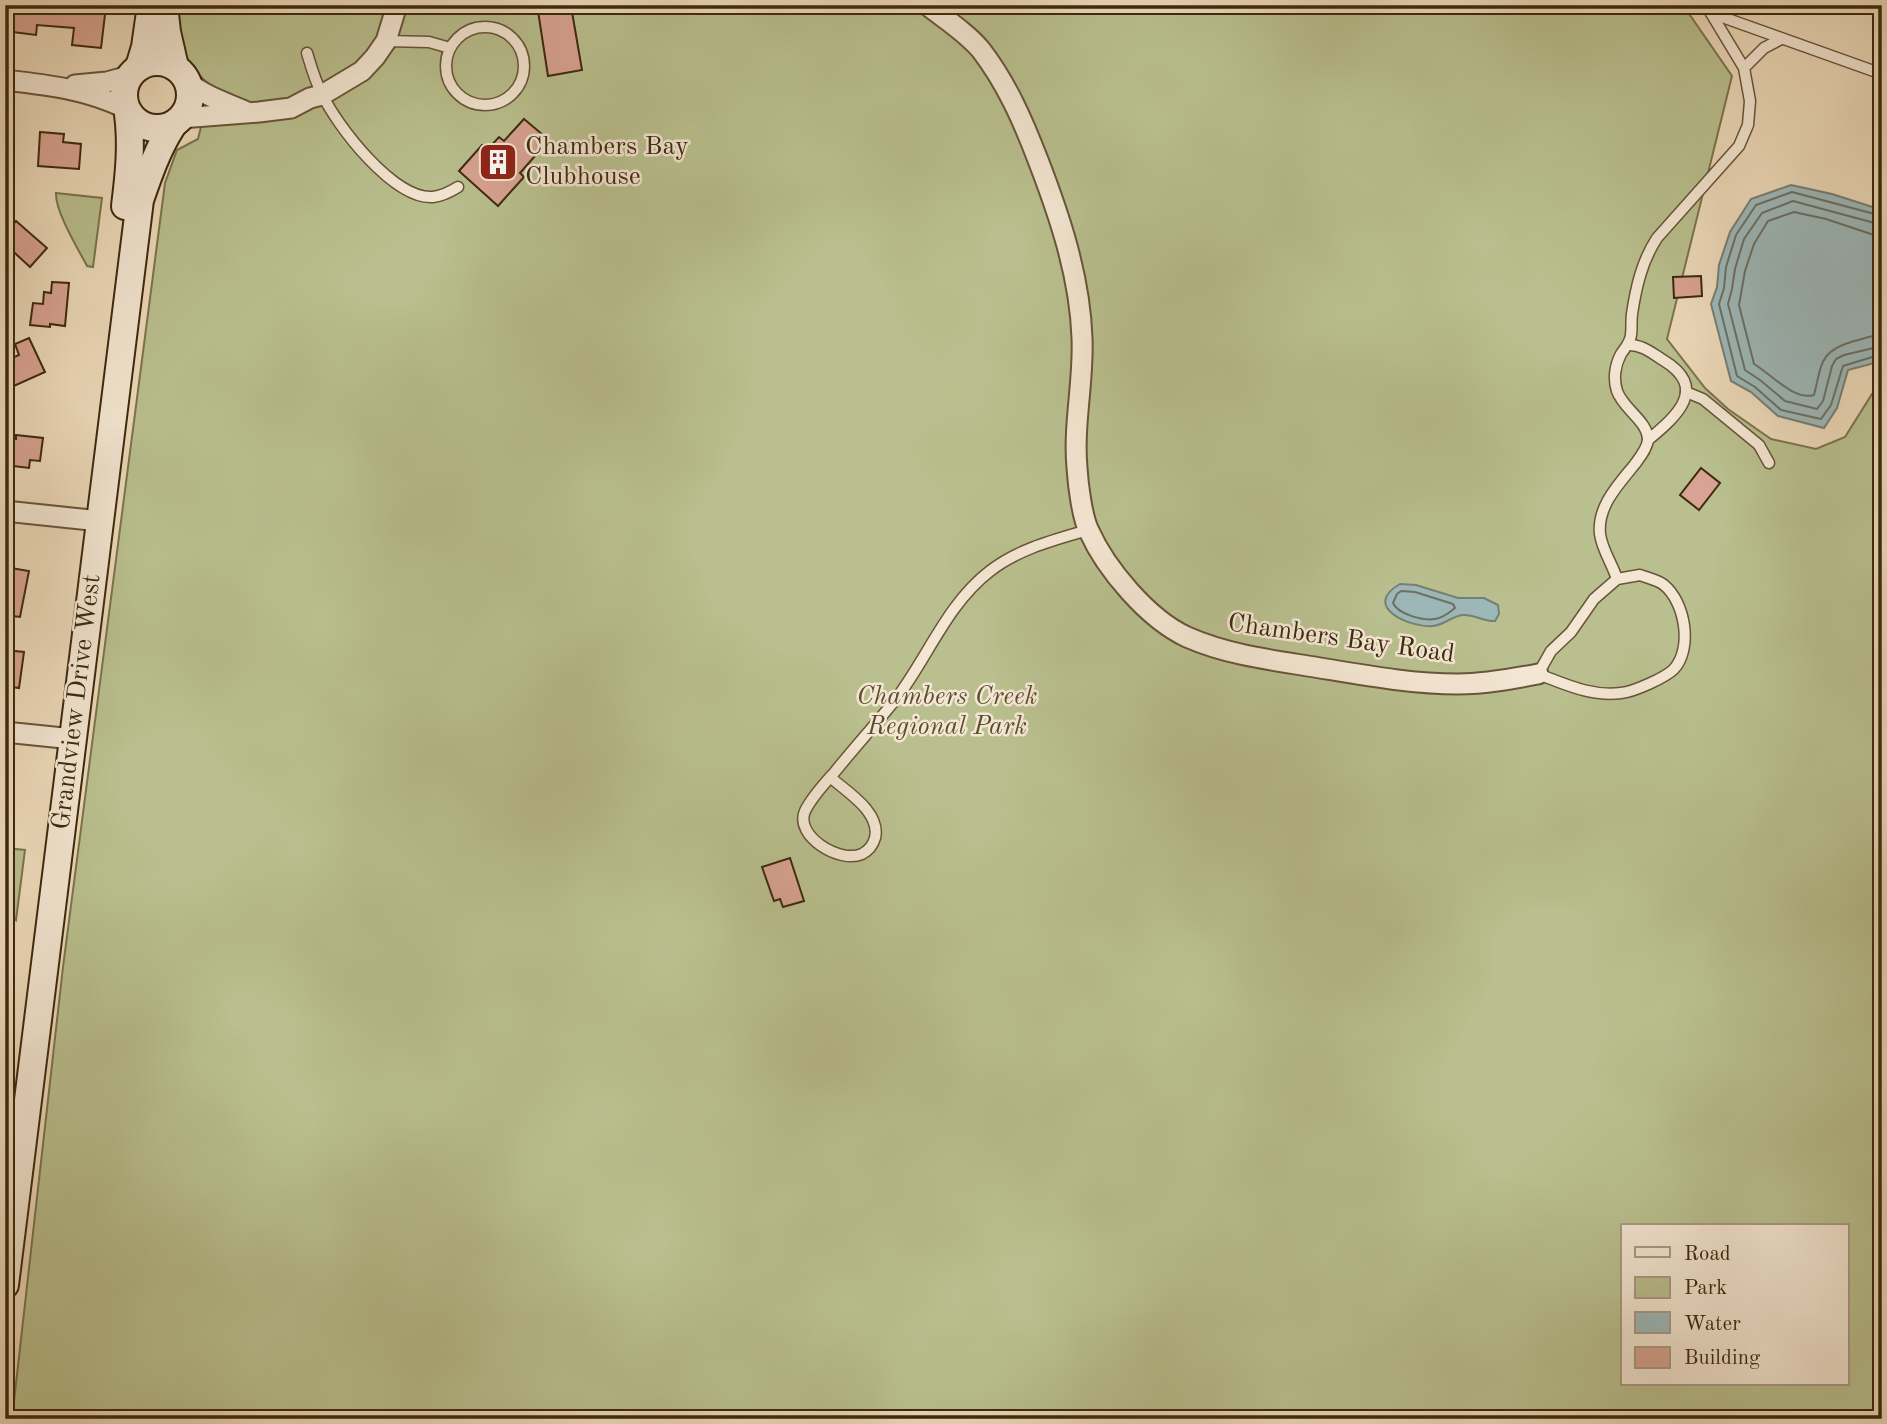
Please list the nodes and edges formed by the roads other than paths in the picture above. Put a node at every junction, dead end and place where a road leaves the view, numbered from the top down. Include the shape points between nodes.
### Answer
1 (151, 5) edge
2 (164, 5) edge
3 (397, 5) edge
4 (927, 5) edge
5 (1709, 9) edge
6 (1781, 39) junction
7 (386, 41) junction
8 (450, 48) junction
9 (307, 53) dead end
10 (1744, 68) junction
11 (134, 71) junction
12 (1882, 74) edge
13 (182, 75) junction
14 (5, 80) edge
15 (60, 86) junction
16 (322, 95) junction
17 (127, 111) junction
18 (248, 112) junction
19 (177, 121) junction
20 (458, 187) dead end
21 (1628, 345) junction
22 (1686, 392) junction
23 (1648, 440) junction
24 (1769, 463) dead end
25 (5, 511) edge
26 (93, 521) junction
27 (1088, 530) junction
28 (1617, 579) junction
29 (1538, 674) junction
30 (5, 732) edge
31 (66, 739) junction
32 (830, 777) junction
33 (9, 1169) edge
34 (5, 1285) edge

1 - 11 street via 145,47
2 - 13 street via 167,32
3 - 7 street
4 - 27 street, Chambers Bay Road via 979,48 995,71 1013,100 1054,202 1079,294 1083,339 1077,468
5 - 6 lane
5 - 10 lane
6 - 10 lane
6 - 12 lane
7 - 8 lane via 429,41
7 - 16 street via 362,71
8 - 8 lane via 446,73 459,96 471,102 496,103 508,97 523,77 521,51 505,32 493,27 468,30
9 - 16 lane
10 - 21 lane via 1750,101 1748,125 1739,146 1649,249 1641,269
11 - 13 street via 153,62 166,63
11 - 15 street via 107,82
11 - 17 street via 123,93
13 - 18 street via 200,93
13 - 19 street via 191,97
14 - 15 street
15 - 17 street via 97,95
16 - 18 street via 291,108
16 - 20 lane via 357,145 390,180 414,194 432,197
17 - 19 street via 148,128 163,129
17 - 26 street, Grandview Drive West via 131,168
18 - 19 street
19 - 26 street, Grandview Drive West via 159,149 140,200
21 - 22 lane via 1637,344 1676,369 1686,383
21 - 23 lane via 1617,363 1616,386
22 - 23 lane via 1679,411
22 - 24 lane via 1703,399 1759,445
23 - 28 lane via 1643,454 1607,500 1600,523 1604,549
25 - 26 street
26 - 31 street, Grandview Drive West
27 - 29 street, Chambers Bay Road via 1132,595 1184,636 1212,647 1274,661 1433,682 1500,681
27 - 32 lane via 1028,549 974,585 959,601 910,680
28 - 29 lane via 1594,599
28 - 29 lane via 1640,575 1664,585 1679,604 1685,638 1674,669 1622,693 1605,694 1580,691
30 - 31 street
31 - 33 street, Grandview Drive West
32 - 32 lane via 805,811 804,826 835,854 858,856 873,843 874,821
33 - 34 street, Grandview Drive West

